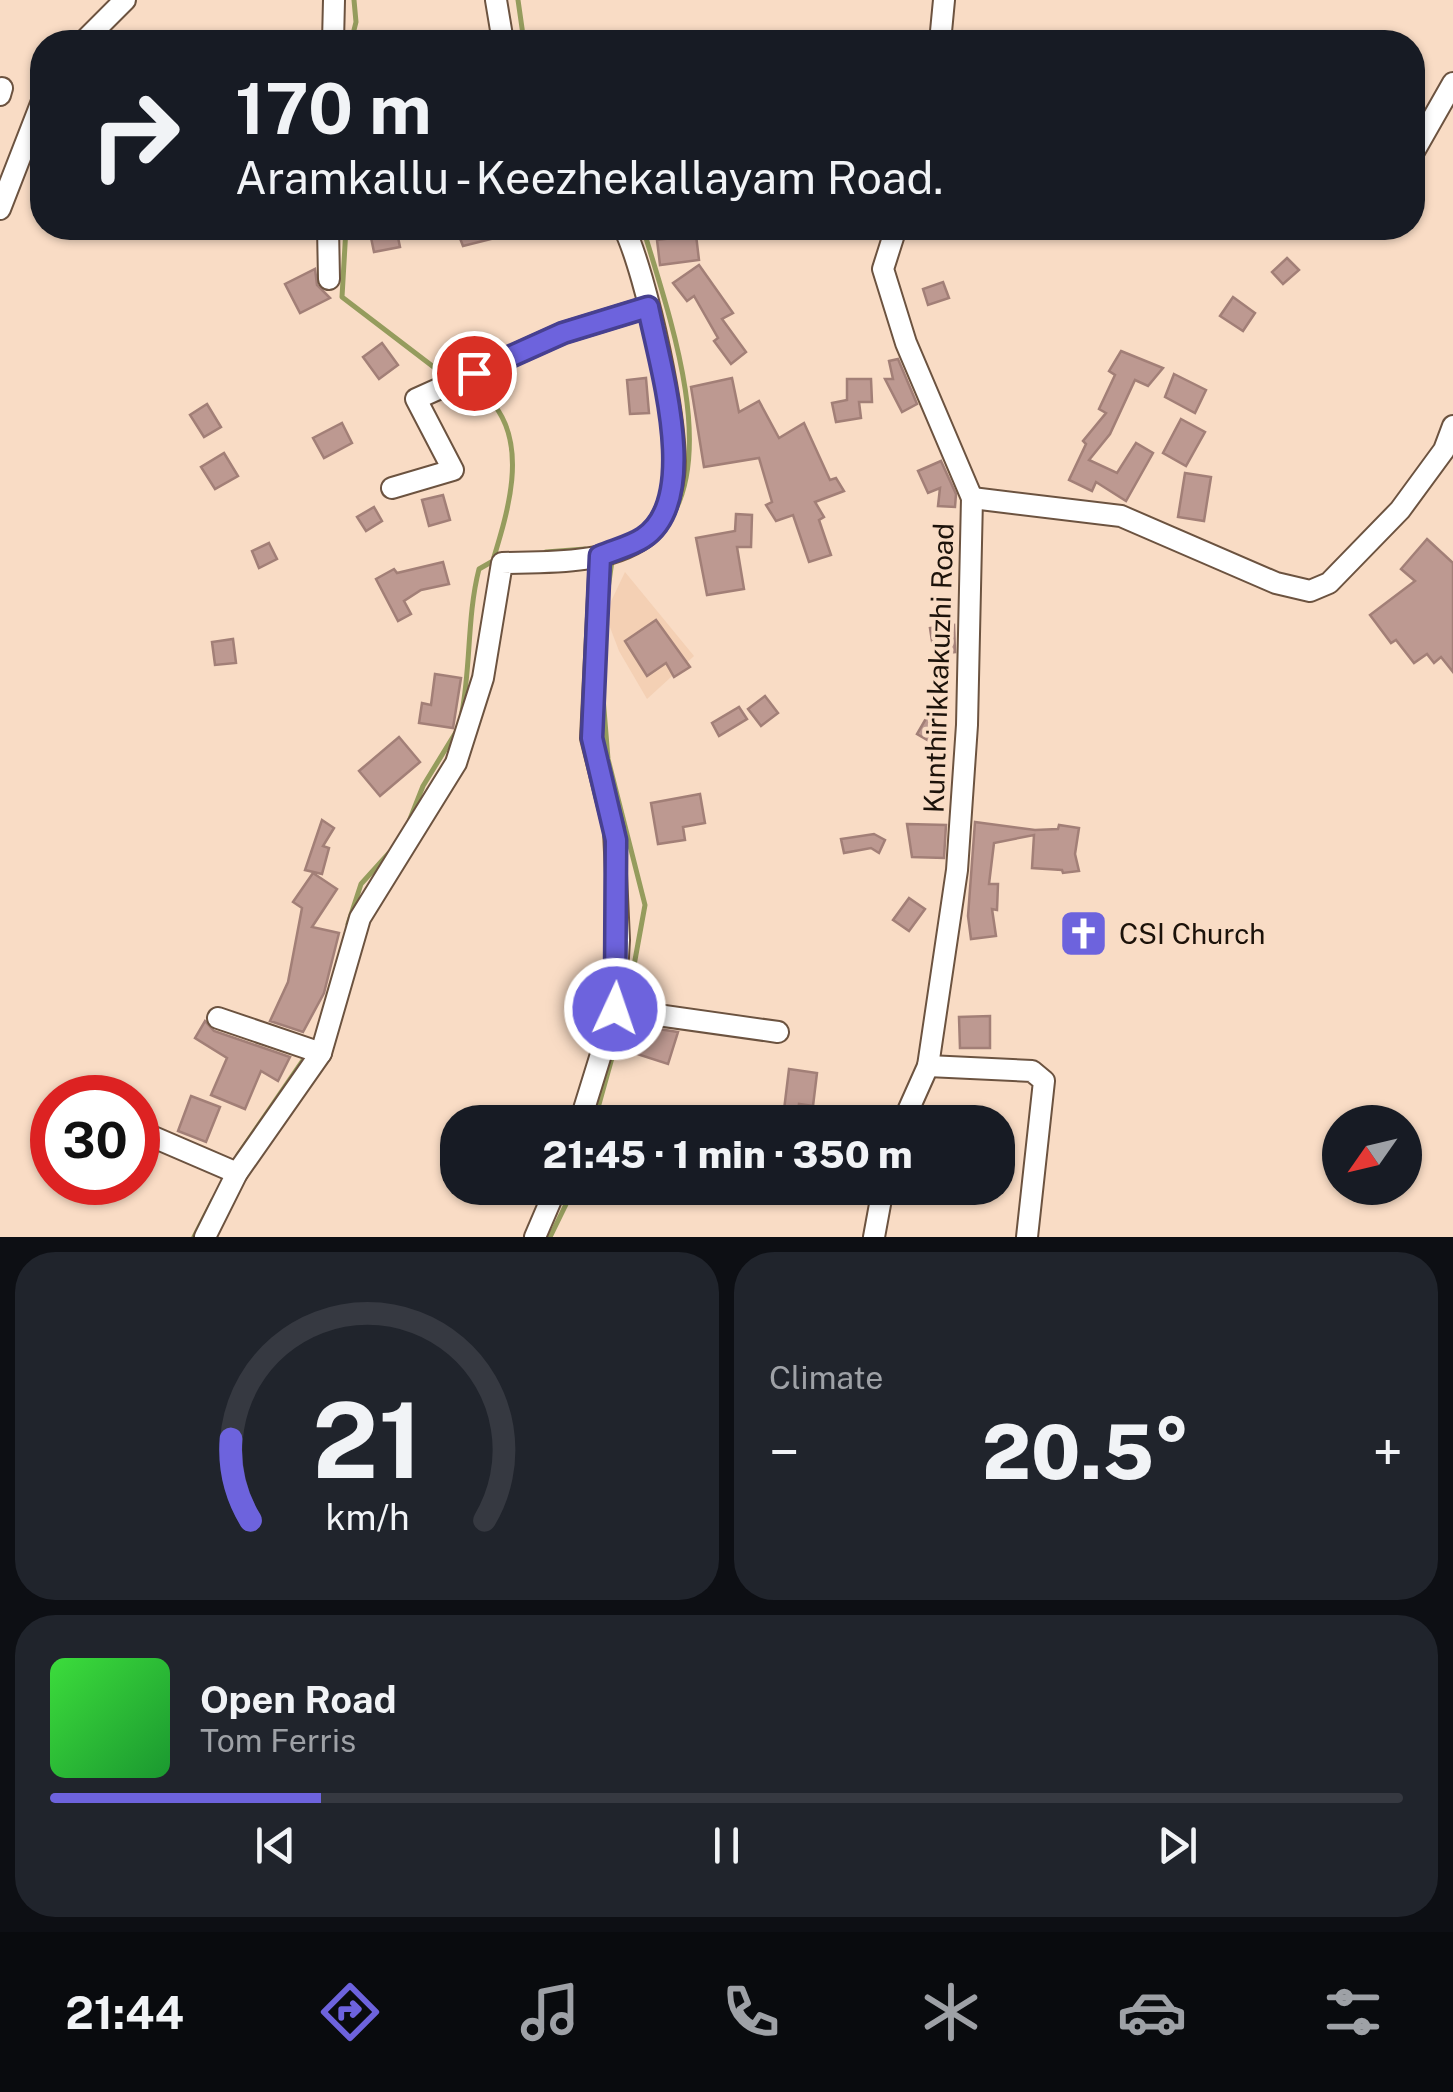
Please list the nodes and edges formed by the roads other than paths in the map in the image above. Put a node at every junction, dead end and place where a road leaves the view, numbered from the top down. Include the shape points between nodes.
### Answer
1 (124, 0) edge
2 (334, 0) edge
3 (496, 0) edge
4 (944, 0) edge
5 (95, 30) edge
6 (333, 30) edge
7 (501, 30) edge
8 (941, 30) edge
9 (1453, 83) edge
10 (1425, 115) edge
11 (30, 132) edge
12 (0, 209) edge
13 (328, 240) edge
14 (628, 240) edge
15 (892, 240) edge
16 (329, 279) dead end
17 (648, 307) junction
18 (1453, 426) edge
19 (392, 488) dead end
20 (972, 498) junction
21 (606, 553) junction
22 (615, 1009) junction
23 (218, 1018) dead end
24 (778, 1032) dead end
25 (321, 1053) junction
26 (928, 1066) junction
27 (585, 1105) edge
28 (911, 1105) edge
29 (160, 1140) edge
30 (237, 1173) junction
31 (549, 1205) edge
32 (880, 1205) edge
33 (205, 1237) edge
34 (535, 1237) edge
35 (874, 1237) edge
36 (1028, 1237) edge

1 - 5 street
2 - 6 street
3 - 7 street
4 - 8 street
9 - 10 street
11 - 12 street
13 - 16 street
14 - 17 street
15 - 20 street, Kunthirikkakuzhi Road via 884,269 906,343
17 - 19 street via 563,333 416,399 454,470
17 - 21 street via 675,473 655,526 644,538
18 - 20 street via 1444,450 1400,510 1329,583 1310,591 1276,584 1121,516
20 - 26 street, Kunthirikkakuzhi Road via 957,870
21 - 22 street via 592,738 616,840
21 - 25 street via 502,563 483,678 456,763 360,918
22 - 24 street
22 - 27 street
23 - 25 street
25 - 30 street
26 - 28 street, Kunthirikkakuzhi Road
26 - 36 street via 1032,1070 1044,1081
29 - 30 street
30 - 33 street
31 - 34 street
32 - 35 street

